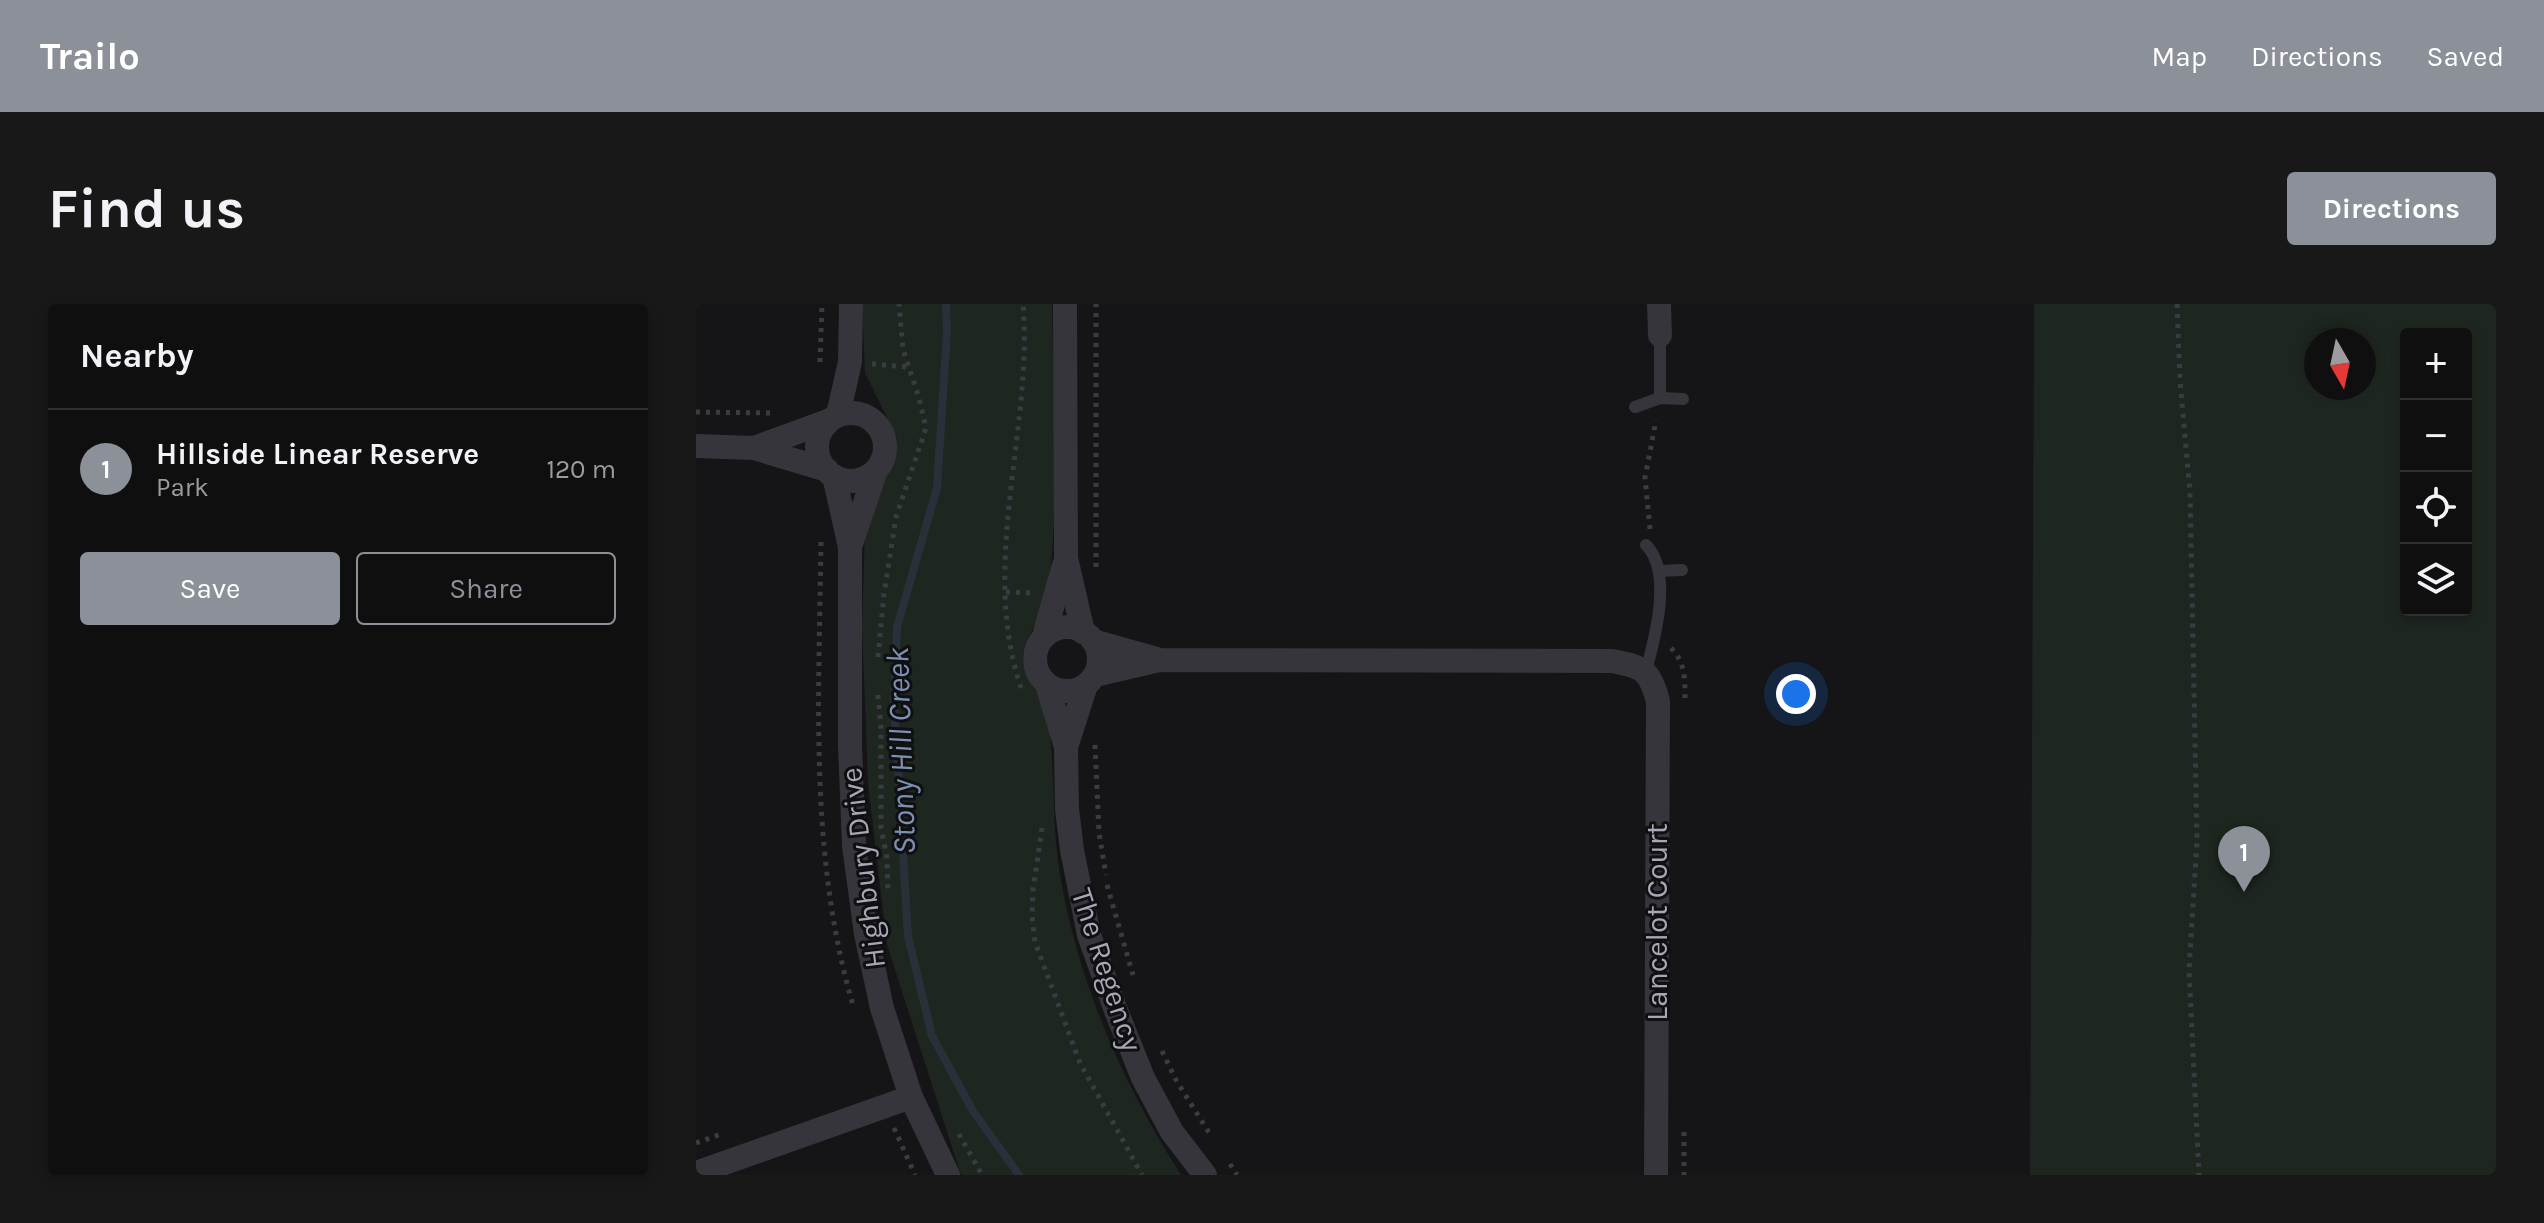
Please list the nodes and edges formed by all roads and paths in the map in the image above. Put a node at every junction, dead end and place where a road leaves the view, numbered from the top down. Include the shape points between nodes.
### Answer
1 (822, 304) edge
2 (851, 304) edge
3 (899, 304) edge
4 (1065, 304) edge
5 (1659, 304) edge
6 (2177, 304) edge
7 (1660, 335) joint
8 (820, 362) dead end
9 (850, 362) junction
10 (907, 367) junction
11 (1658, 399) junction
12 (1683, 399) dead end
13 (1635, 407) dead end
14 (696, 412) edge
15 (782, 413) dead end
16 (833, 418) junction
17 (873, 421) junction
18 (696, 446) edge
19 (754, 448) junction
20 (876, 470) junction
21 (830, 473) junction
22 (850, 547) junction
23 (1649, 549) joint
24 (1066, 558) junction
25 (1682, 570) dead end
26 (1659, 571) junction
27 (1044, 636) junction
28 (1088, 636) junction
29 (1655, 640) junction
30 (1159, 660) junction
31 (877, 662) dead end
32 (1646, 671) junction
33 (1090, 680) junction
34 (1047, 685) junction
35 (877, 688) dead end
36 (1685, 711) dead end
37 (1095, 738) dead end
38 (1066, 747) junction
39 (889, 905) dead end
40 (1135, 982) dead end
41 (1159, 1044) dead end
42 (911, 1097) junction
43 (953, 1121) dead end
44 (1684, 1129) dead end
45 (1215, 1143) dead end
46 (1222, 1154) dead end
47 (696, 1173) edge
48 (948, 1175) edge
49 (982, 1175) edge
50 (1205, 1175) edge
51 (1237, 1175) edge
52 (1656, 1175) edge
53 (1684, 1175) edge
54 (2199, 1175) edge

1 - 8 path
2 - 9 street
3 - 10 path
4 - 24 street
5 - 7 street
6 - 54 path via 2190,493 2197,841 2189,970
7 - 11 lane
9 - 10 path
9 - 16 street
9 - 17 street
10 - 31 path via 926,428 896,517
11 - 12 lane
11 - 13 lane
11 - 23 path via 1645,478
14 - 15 path
16 - 17 street via 856,413
16 - 19 street
16 - 21 street via 817,440 820,462
17 - 20 street via 885,450
18 - 19 street
19 - 21 street
20 - 21 street via 856,480
20 - 22 street
21 - 22 street
22 - 42 street, Highbury Drive via 854,846 882,1008
23 - 26 lane
24 - 27 street
24 - 28 street
25 - 26 lane
26 - 29 lane
27 - 28 street via 1063,628
27 - 34 street via 1035,655
28 - 30 street
28 - 33 street via 1099,658
29 - 32 lane
29 - 36 path via 1680,658
30 - 32 street via 1612,661
30 - 33 street
32 - 52 street, Lancelot Court via 1658,701
33 - 34 street via 1067,691
33 - 38 street, The Regency
34 - 38 street, The Regency
35 - 39 path
37 - 40 path via 1107,885
38 - 50 street, The Regency via 1072,850 1089,935 1143,1078 1172,1132
41 - 45 path
42 - 47 street
42 - 48 street, Highbury Drive
43 - 49 path
44 - 53 path
46 - 51 path

